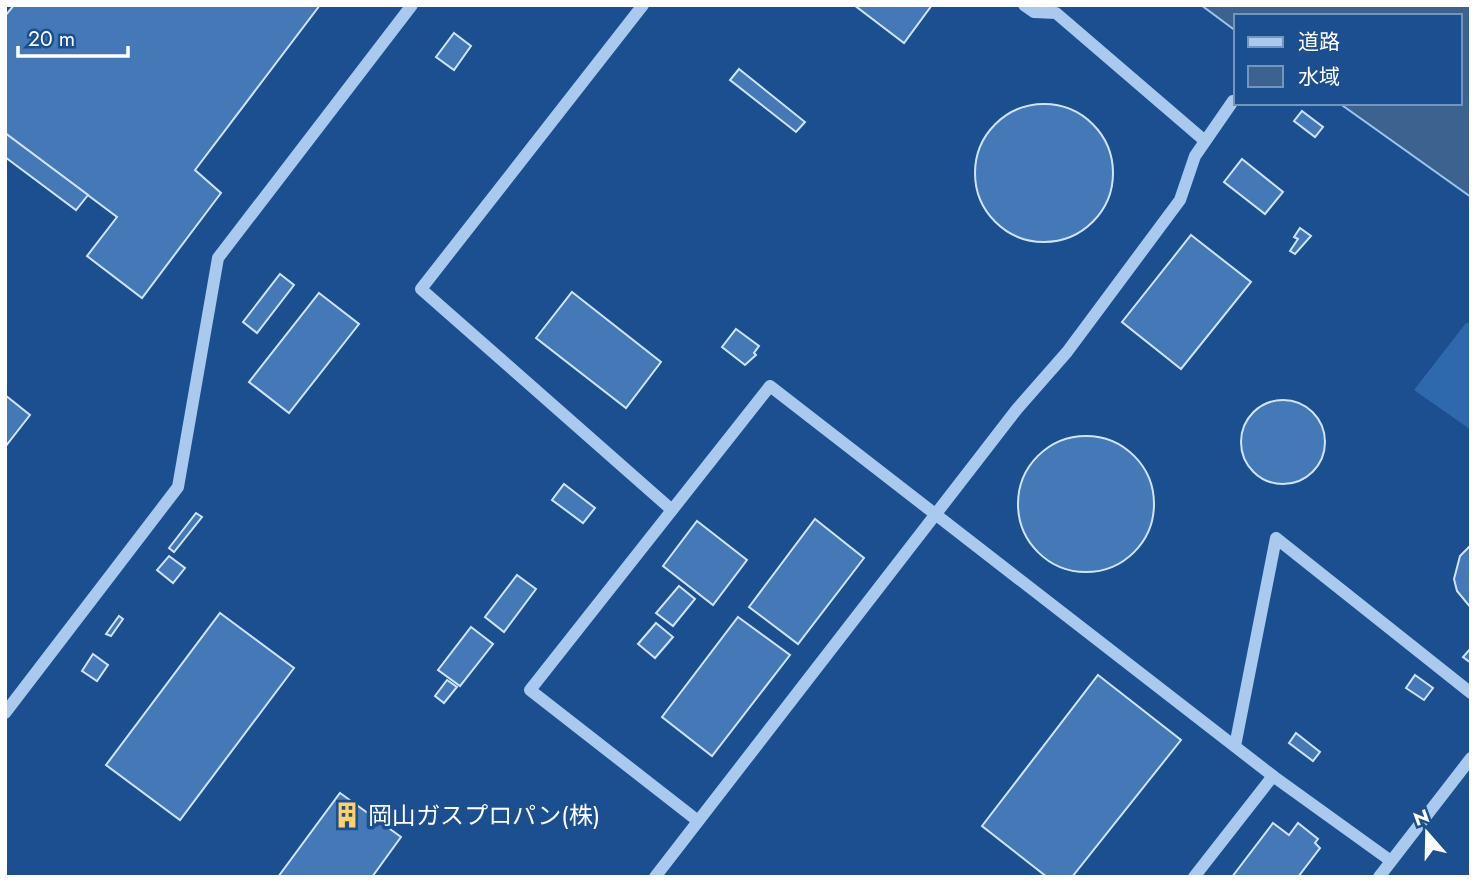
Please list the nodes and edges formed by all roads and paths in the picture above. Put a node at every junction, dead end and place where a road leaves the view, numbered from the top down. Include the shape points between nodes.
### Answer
1 (412, 5) edge
2 (643, 5) edge
3 (1024, 5) edge
4 (1233, 101) dead end
5 (1205, 141) junction
6 (672, 510) junction
7 (936, 514) junction
8 (1471, 693) edge
9 (5, 713) edge
10 (1235, 746) junction
11 (1471, 758) edge
12 (1273, 776) junction
13 (698, 821) junction
14 (1391, 861) junction
15 (655, 877) edge
16 (1194, 877) edge
17 (1379, 877) edge

1 - 9 lane via 218,258 178,487
2 - 6 lane via 421,289
3 - 5 lane via 1034,12 1056,13
4 - 5 lane
5 - 7 lane via 1180,200 1067,352
6 - 7 lane via 770,386
6 - 13 lane via 530,690
7 - 10 lane
7 - 13 lane
8 - 10 lane via 1276,538
10 - 12 lane
11 - 14 lane
12 - 14 lane
12 - 16 lane
13 - 15 lane
14 - 17 lane

